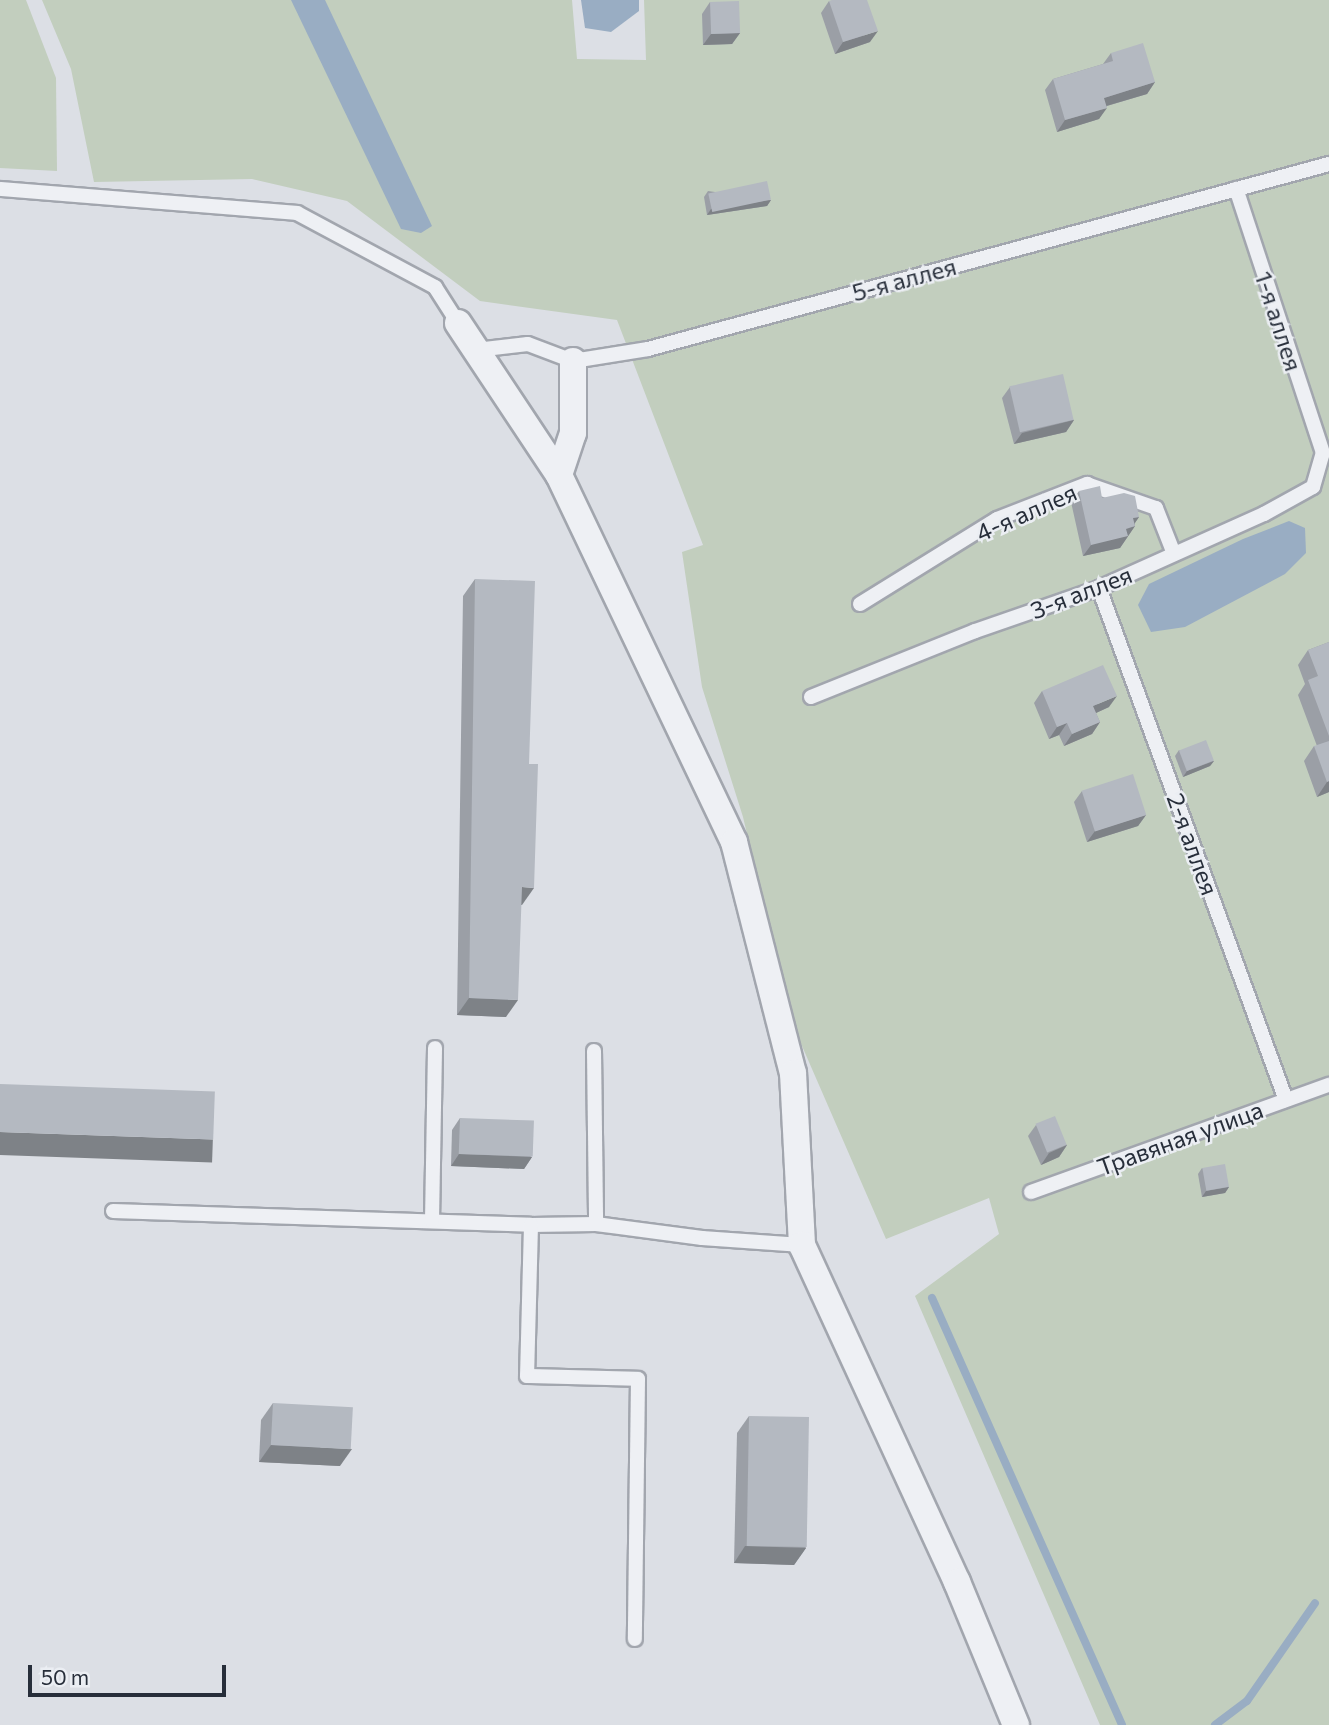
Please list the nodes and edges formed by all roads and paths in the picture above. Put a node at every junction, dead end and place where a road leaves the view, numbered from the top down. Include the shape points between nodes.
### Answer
1 (1329, 164) edge
2 (0, 189) edge
3 (1236, 189) junction
4 (458, 323) joint
5 (476, 350) junction
6 (573, 361) junction
7 (1323, 453) joint
8 (559, 475) junction
9 (1174, 554) junction
10 (1099, 588) junction
11 (860, 604) dead end
12 (811, 697) dead end
13 (435, 1048) dead end
14 (594, 1051) dead end
15 (1329, 1085) edge
16 (1286, 1100) junction
17 (1031, 1192) dead end
18 (113, 1210) dead end
19 (432, 1222) junction
20 (596, 1224) junction
21 (531, 1225) junction
22 (802, 1245) junction
23 (635, 1639) dead end
24 (1016, 1725) edge

1 - 3 lane, 5-я аллея
2 - 4 lane via 297,213 435,287
3 - 6 lane, 5-я аллея via 649,349
3 - 7 lane, 1-я аллея
4 - 5 street
5 - 6 lane, 5-я аллея via 528,344
5 - 8 street
6 - 8 street via 573,433
7 - 9 lane, 3-я аллея via 1313,486 1264,514
8 - 22 street via 734,842 793,1073
9 - 10 lane, 3-я аллея
9 - 11 lane, 4-я аллея via 1156,508 1087,484 997,519
10 - 12 lane, 3-я аллея via 975,631
10 - 16 lane, 2-я аллея
13 - 19 lane
14 - 20 lane
15 - 16 lane, Травяная улица
16 - 17 lane, Травяная улица
18 - 19 lane
19 - 21 lane
20 - 21 lane
20 - 22 lane
21 - 23 lane via 527,1376 638,1379
22 - 24 street via 957,1582

